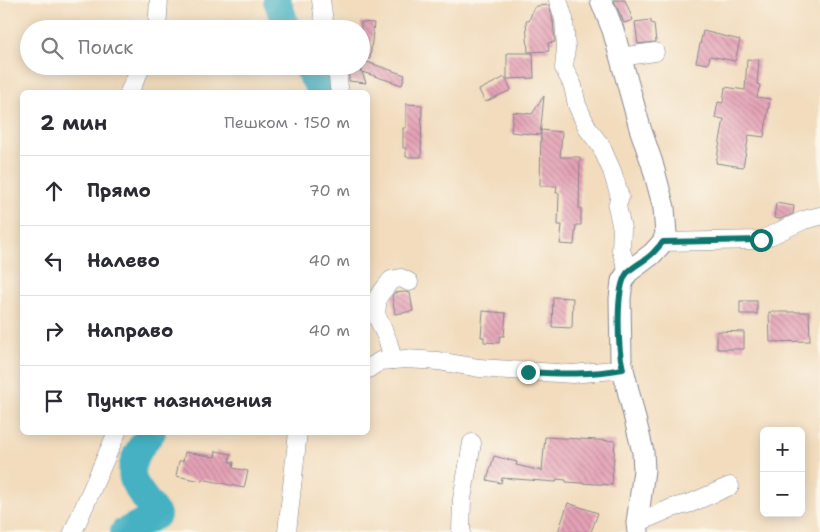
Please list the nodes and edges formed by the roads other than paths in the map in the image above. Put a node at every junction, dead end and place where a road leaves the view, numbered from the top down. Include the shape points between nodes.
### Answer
1 (159, 0) edge
2 (321, 0) edge
3 (558, 0) edge
4 (601, 0) edge
5 (158, 20) edge
6 (324, 20) edge
7 (655, 52) dead end
8 (620, 57) junction
9 (138, 75) edge
10 (338, 75) edge
11 (339, 88) dead end
12 (130, 90) edge
13 (820, 216) edge
14 (663, 242) junction
15 (628, 272) junction
16 (409, 282) dead end
17 (393, 360) junction
18 (370, 368) edge
19 (623, 369) junction
20 (117, 435) edge
21 (298, 435) edge
22 (472, 443) dead end
23 (730, 486) dead end
24 (637, 527) edge
25 (74, 532) edge
26 (287, 532) edge
27 (461, 532) edge

1 - 5 street
2 - 6 street
3 - 15 street via 564,19 564,68 584,121 602,146 612,171 620,197 617,206 622,229 621,250
4 - 8 street
7 - 8 street
8 - 14 street via 664,208 666,234
9 - 12 street
10 - 11 street
13 - 14 street via 761,240
14 - 15 street
15 - 19 street via 622,281 620,299
16 - 17 street via 401,278 390,280 378,297 376,314
17 - 18 street via 380,361
17 - 19 street via 573,374
19 - 24 street via 643,452
20 - 25 street
21 - 26 street
22 - 27 street via 462,499
23 - 24 street via 672,508

